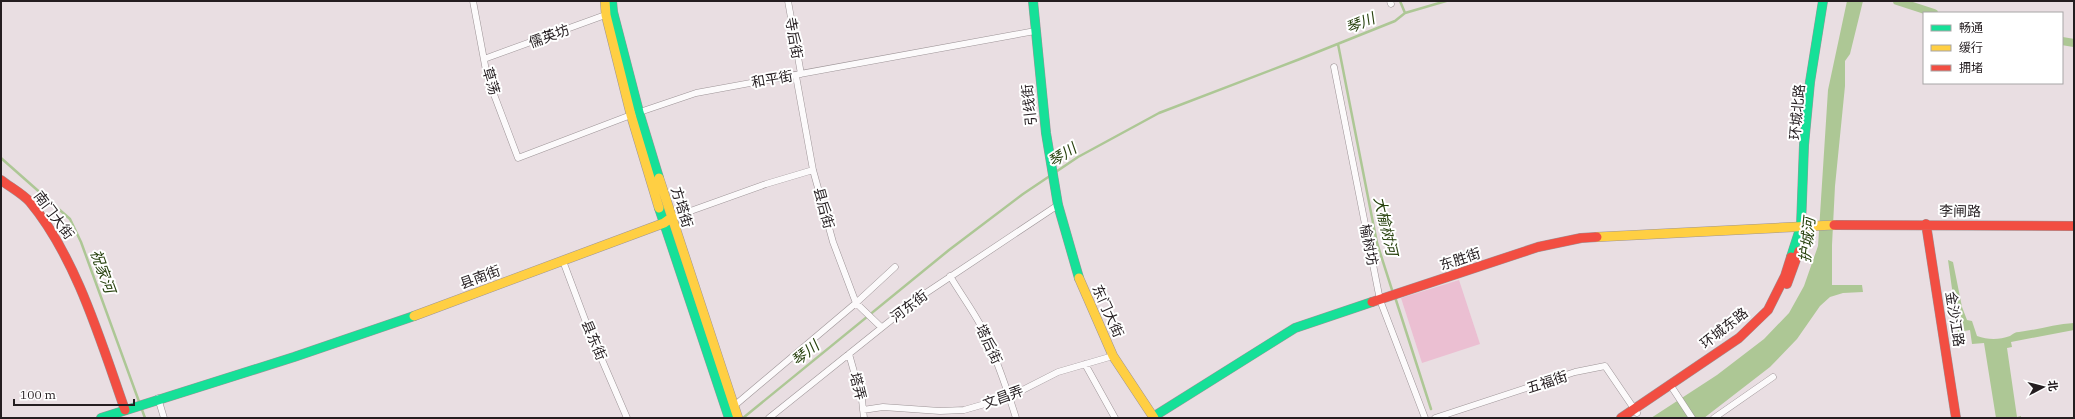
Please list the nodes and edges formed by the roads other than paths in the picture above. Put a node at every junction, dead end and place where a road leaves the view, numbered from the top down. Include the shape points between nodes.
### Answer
1 (472, 1) edge
2 (605, 1) edge
3 (612, 1) edge
4 (788, 1) edge
5 (1033, 1) edge
6 (1823, 1) edge
7 (1828, 1) edge
8 (610, 14) junction
9 (1035, 31) junction
10 (484, 59) junction
11 (1334, 67) dead end
12 (798, 75) junction
13 (635, 113) junction
14 (518, 158) joint
15 (813, 170) junction
16 (1, 180) edge
17 (1058, 206) junction
18 (667, 221) junction
19 (1926, 224) junction
20 (1803, 226) junction
21 (2074, 226) edge
22 (563, 261) junction
23 (895, 267) dead end
24 (950, 276) junction
25 (1384, 299) junction
26 (856, 303) junction
27 (881, 326) junction
28 (849, 354) junction
29 (1113, 356) junction
30 (1085, 364) junction
31 (1773, 377) dead end
32 (1673, 389) junction
33 (1009, 397) junction
34 (155, 399) junction
35 (129, 408) junction
36 (863, 410) junction
37 (1634, 413) edge
38 (735, 414) edge
39 (101, 418) edge
40 (164, 418) edge
41 (628, 418) edge
42 (769, 418) edge
43 (864, 418) edge
44 (1016, 418) edge
45 (1115, 418) edge
46 (1153, 418) edge
47 (1425, 418) edge
48 (1435, 418) edge
49 (1621, 418) edge
50 (1692, 418) edge
51 (1714, 418) edge
52 (1956, 418) edge

1 - 10 street, 草荡
2 - 8 street, 方塔街
3 - 8 street, 方塔街
4 - 12 street, 寺后街
5 - 9 street, 引线街
6 - 20 street, 环城北路 via 1810,82 1804,145
7 - 20 street, 环城北路 via 1813,84
8 - 10 street, 儒英坊
8 - 13 street, 方塔街
9 - 12 street, 和平街
9 - 17 street, 引线街 via 1051,169
10 - 14 street, 草荡 via 487,76
11 - 25 street, 榆树坊
12 - 13 street, 和平街 via 696,93
12 - 15 street, 县后街
13 - 14 street, 和平街
13 - 18 street, 方塔街
15 - 18 street, 县南街 via 766,184
15 - 26 street, 县后街 via 833,242
16 - 35 street, 南门大街 via 29,200 64,252
17 - 24 street, 河东街
17 - 29 street, 东门大街 via 1080,282
18 - 22 street, 县南街
18 - 38 street, 方塔街
18 - 38 street, 方塔街
19 - 20 street, 李闸路
19 - 21 street, 李闸路
19 - 52 street, 金沙江路
20 - 25 street, 东胜街 via 1581,238 1538,248
20 - 32 street, 环城东路 via 1793,271 1775,309 1745,339
20 - 37 street, 环城东路 via 1785,276 1768,310 1739,338
22 - 34 street, 县南街 via 295,357
22 - 41 street, 县东街 via 587,325
23 - 26 street
24 - 27 street, 河东街
24 - 33 street, 塔后街 via 980,324 1001,368
25 - 46 street, 东胜街 via 1295,328
25 - 47 street, 榆树坊
26 - 27 street
26 - 38 street
27 - 28 street, 河东街
28 - 36 street, 塔弄
28 - 42 street, 河东街
29 - 30 street, 文昌弄
29 - 46 street, 东门大街
30 - 33 street, 文昌弄 via 1058,372
30 - 45 street
31 - 51 street
32 - 37 street, 环城东路
32 - 50 street
33 - 36 street, 文昌弄 via 964,410 883,407
33 - 44 street, 塔后街
34 - 35 street, 县南街
34 - 40 street
35 - 39 street, 县南街
36 - 43 street, 塔弄
37 - 48 street, 五福街 via 1605,366 1576,372
37 - 49 street, 环城东路

